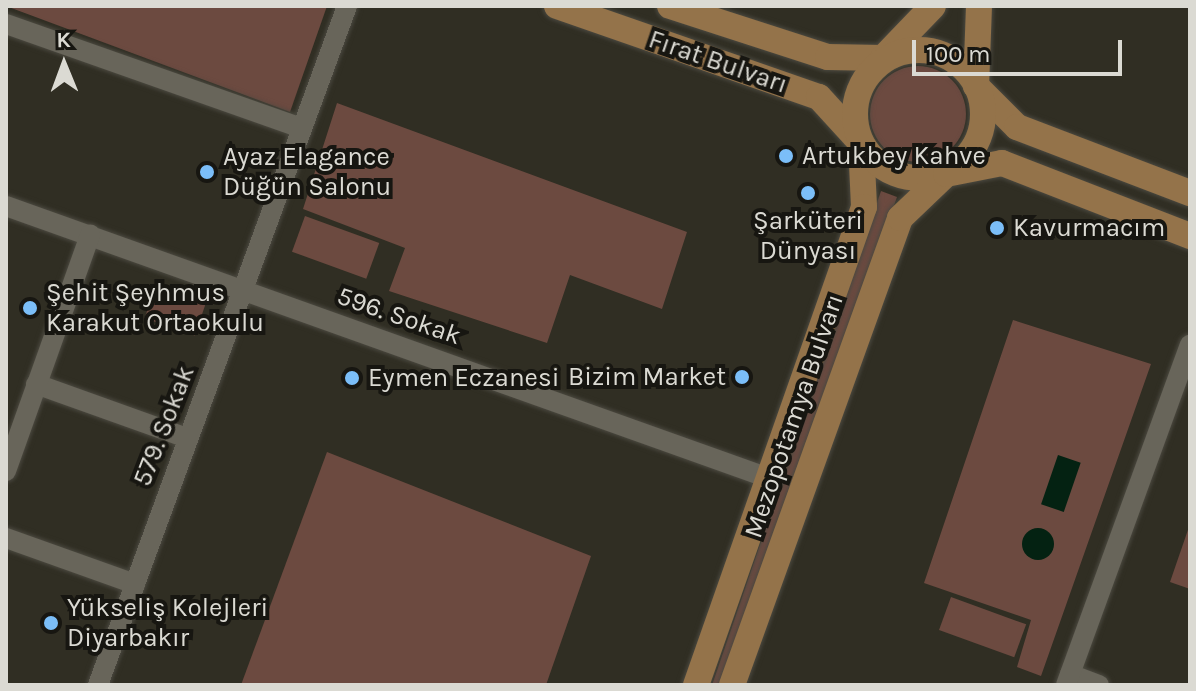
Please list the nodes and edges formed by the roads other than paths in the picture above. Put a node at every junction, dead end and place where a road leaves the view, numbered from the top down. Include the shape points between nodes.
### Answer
1 (347, 6) edge
2 (557, 6) edge
3 (670, 6) edge
4 (933, 6) edge
5 (979, 6) edge
6 (6, 24) edge
7 (883, 58) junction
8 (976, 86) junction
9 (301, 128) junction
10 (861, 143) junction
11 (946, 174) junction
12 (1190, 193) edge
13 (6, 206) edge
14 (90, 235) junction
15 (1190, 236) edge
16 (245, 289) junction
17 (1190, 345) edge
18 (36, 384) junction
19 (187, 438) junction
20 (6, 471) edge
21 (774, 480) junction
22 (6, 538) edge
23 (135, 584) junction
24 (1068, 679) edge
25 (98, 685) edge
26 (696, 685) edge
27 (732, 685) edge
28 (1099, 685) edge

1 - 9 street, 579. Sokak
2 - 10 main road, Fırat Bulvarı via 819,97
3 - 7 main road, Fırat Bulvarı via 828,57
4 - 7 main road
5 - 8 main road
6 - 9 street
7 - 8 main road via 926,50 947,56
7 - 10 main road via 854,106
8 - 11 main road via 983,105 976,144
8 - 12 main road via 1017,127
9 - 16 street, 579. Sokak
10 - 11 main road via 889,172
10 - 21 main road, Mezopotamya Bulvarı via 864,207
11 - 15 main road via 1002,163
11 - 27 main road, Mezopotamya Bulvarı via 900,218
13 - 14 street, 596. Sokak
14 - 16 street, 596. Sokak
14 - 18 street
16 - 19 street, 579. Sokak
16 - 21 street, 596. Sokak
17 - 24 street
18 - 19 street
18 - 20 street
19 - 23 street, 579. Sokak
21 - 26 main road, Mezopotamya Bulvarı
22 - 23 street
23 - 25 street, 579. Sokak
24 - 28 street

